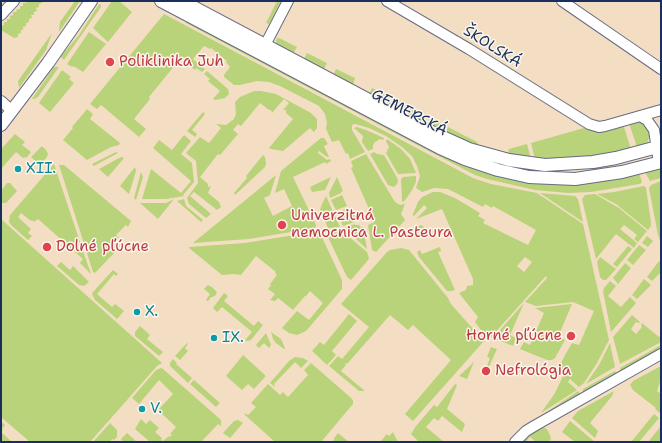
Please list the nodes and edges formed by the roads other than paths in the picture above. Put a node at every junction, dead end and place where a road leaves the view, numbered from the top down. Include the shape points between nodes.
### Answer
1 (14, 1) edge
2 (91, 1) edge
3 (161, 1) edge
4 (182, 1) edge
5 (288, 1) edge
6 (387, 1) edge
7 (562, 1) edge
8 (1, 15) edge
9 (262, 49) junction
10 (661, 69) edge
11 (1, 101) edge
12 (661, 110) edge
13 (12, 111) junction
14 (640, 116) junction
15 (1, 125) edge
16 (661, 129) edge
17 (658, 145) edge
18 (660, 162) edge
19 (661, 354) edge
20 (515, 442) edge

1 - 8 street
2 - 13 street
3 - 9 street, GEMERSKÁ
4 - 9 street, GEMERSKÁ
5 - 9 street
6 - 14 street, ŠKOLSKÁ via 589,124 599,127
7 - 10 street
9 - 17 street, GEMERSKÁ via 435,135 493,157 545,165 568,165 616,158
9 - 18 street, GEMERSKÁ via 440,148 498,170 529,176 575,179 622,172
11 - 13 street
12 - 14 street, ŠKOLSKÁ
13 - 15 street
14 - 17 street via 652,126
16 - 17 street
17 - 18 street
19 - 20 street via 526,431

